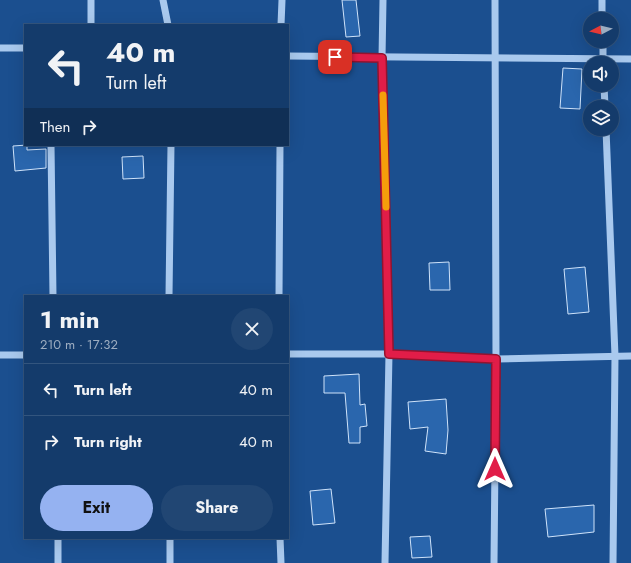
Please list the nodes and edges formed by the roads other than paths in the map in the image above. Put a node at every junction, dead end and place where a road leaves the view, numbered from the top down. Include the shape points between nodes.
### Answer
1 (91, 0) edge
2 (163, 0) edge
3 (282, 0) edge
4 (383, 0) edge
5 (495, 0) edge
6 (602, 0) edge
7 (602, 12) edge
8 (91, 24) edge
9 (168, 24) edge
10 (281, 24) edge
11 (0, 48) edge
12 (24, 48) edge
13 (289, 56) edge
14 (382, 58) junction
15 (495, 59) junction
16 (631, 59) edge
17 (619, 60) edge
18 (583, 61) edge
19 (606, 136) edge
20 (51, 146) edge
21 (171, 146) edge
22 (280, 146) edge
23 (54, 295) edge
24 (169, 295) edge
25 (279, 295) edge
26 (289, 354) edge
27 (389, 354) junction
28 (0, 355) edge
29 (24, 355) edge
30 (615, 356) junction
31 (631, 356) edge
32 (496, 359) junction
33 (58, 539) edge
34 (170, 539) edge
35 (280, 539) edge
36 (58, 563) edge
37 (170, 563) edge
38 (281, 563) edge
39 (385, 563) edge
40 (494, 563) edge
41 (613, 563) edge

1 - 8 street
2 - 9 street
3 - 10 street
4 - 14 street
5 - 15 street
6 - 7 street
11 - 12 street
13 - 14 street
14 - 15 street
14 - 27 street
15 - 18 street
15 - 32 street
16 - 17 street
19 - 30 street
20 - 23 street
21 - 24 street
22 - 25 street
26 - 27 street
27 - 32 street
27 - 39 street
28 - 29 street
30 - 31 street
30 - 32 street
30 - 41 street
32 - 40 street
33 - 36 street
34 - 37 street
35 - 38 street

